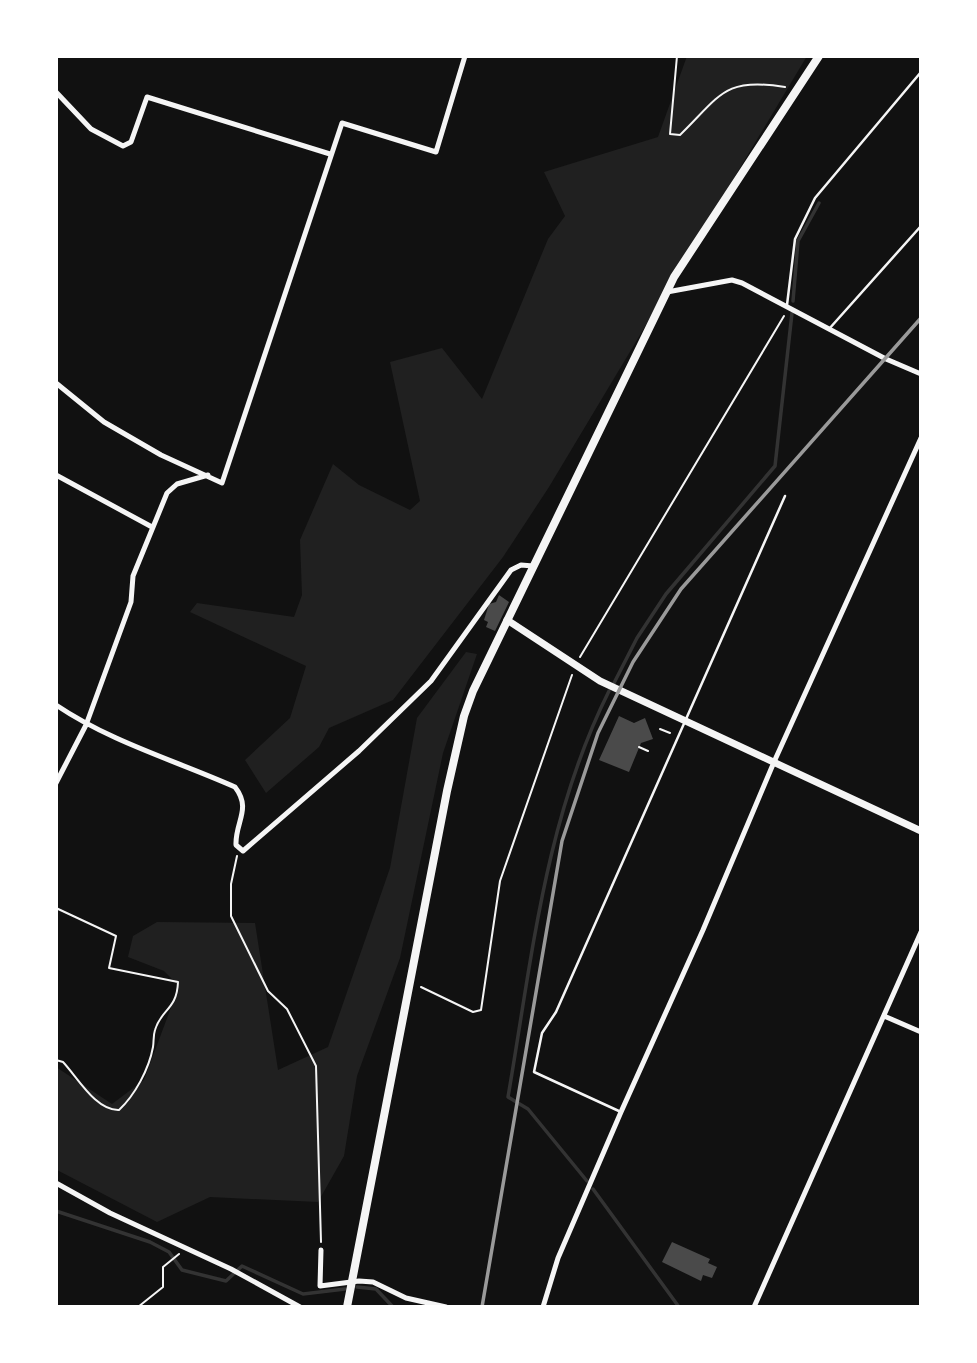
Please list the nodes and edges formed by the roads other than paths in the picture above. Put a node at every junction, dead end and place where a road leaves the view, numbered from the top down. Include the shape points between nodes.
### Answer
1 (465, 56) edge
2 (819, 56) edge
3 (921, 72) edge
4 (56, 92) edge
5 (330, 154) junction
6 (921, 226) edge
7 (667, 292) junction
8 (787, 306) junction
9 (829, 329) junction
10 (921, 374) edge
11 (56, 383) edge
12 (921, 438) edge
13 (56, 475) edge
14 (208, 475) junction
15 (785, 496) dead end
16 (152, 527) junction
17 (533, 566) junction
18 (508, 620) junction
19 (56, 705) edge
20 (684, 722) junction
21 (86, 725) junction
22 (774, 762) junction
23 (56, 783) edge
24 (921, 831) edge
25 (921, 932) edge
26 (884, 1016) junction
27 (921, 1032) edge
28 (621, 1112) junction
29 (56, 1183) edge
30 (321, 1250) road end
31 (353, 1282) junction
32 (300, 1307) edge
33 (347, 1307) edge
34 (446, 1307) edge
35 (544, 1307) edge
36 (754, 1307) edge

1 - 5 street via 436,152 342,123
2 - 7 main road via 688,251
3 - 8 lane via 815,198 795,239
4 - 5 street via 91,129 123,146 131,142 147,97
5 - 14 street via 222,483
6 - 9 lane
7 - 8 street via 732,280
7 - 17 main road
8 - 9 street
9 - 10 street
11 - 14 street via 104,422 161,455
12 - 22 street
13 - 16 street
14 - 16 street via 177,484 167,493
15 - 20 lane
16 - 21 street via 133,576 131,602
17 - 18 main road
17 - 21 street via 511,570 431,681 359,751 243,850 236,836 243,797 234,787
18 - 20 street via 600,681
18 - 31 main road via 473,691 454,755
19 - 21 street
20 - 22 street
20 - 28 lane via 556,1012 542,1033 534,1072
21 - 23 street
22 - 24 street
22 - 28 street
25 - 26 street
26 - 27 street
26 - 36 street
28 - 35 street via 558,1258
29 - 32 street
30 - 31 street via 320,1286
31 - 33 main road
31 - 34 street via 382,1284 405,1298

